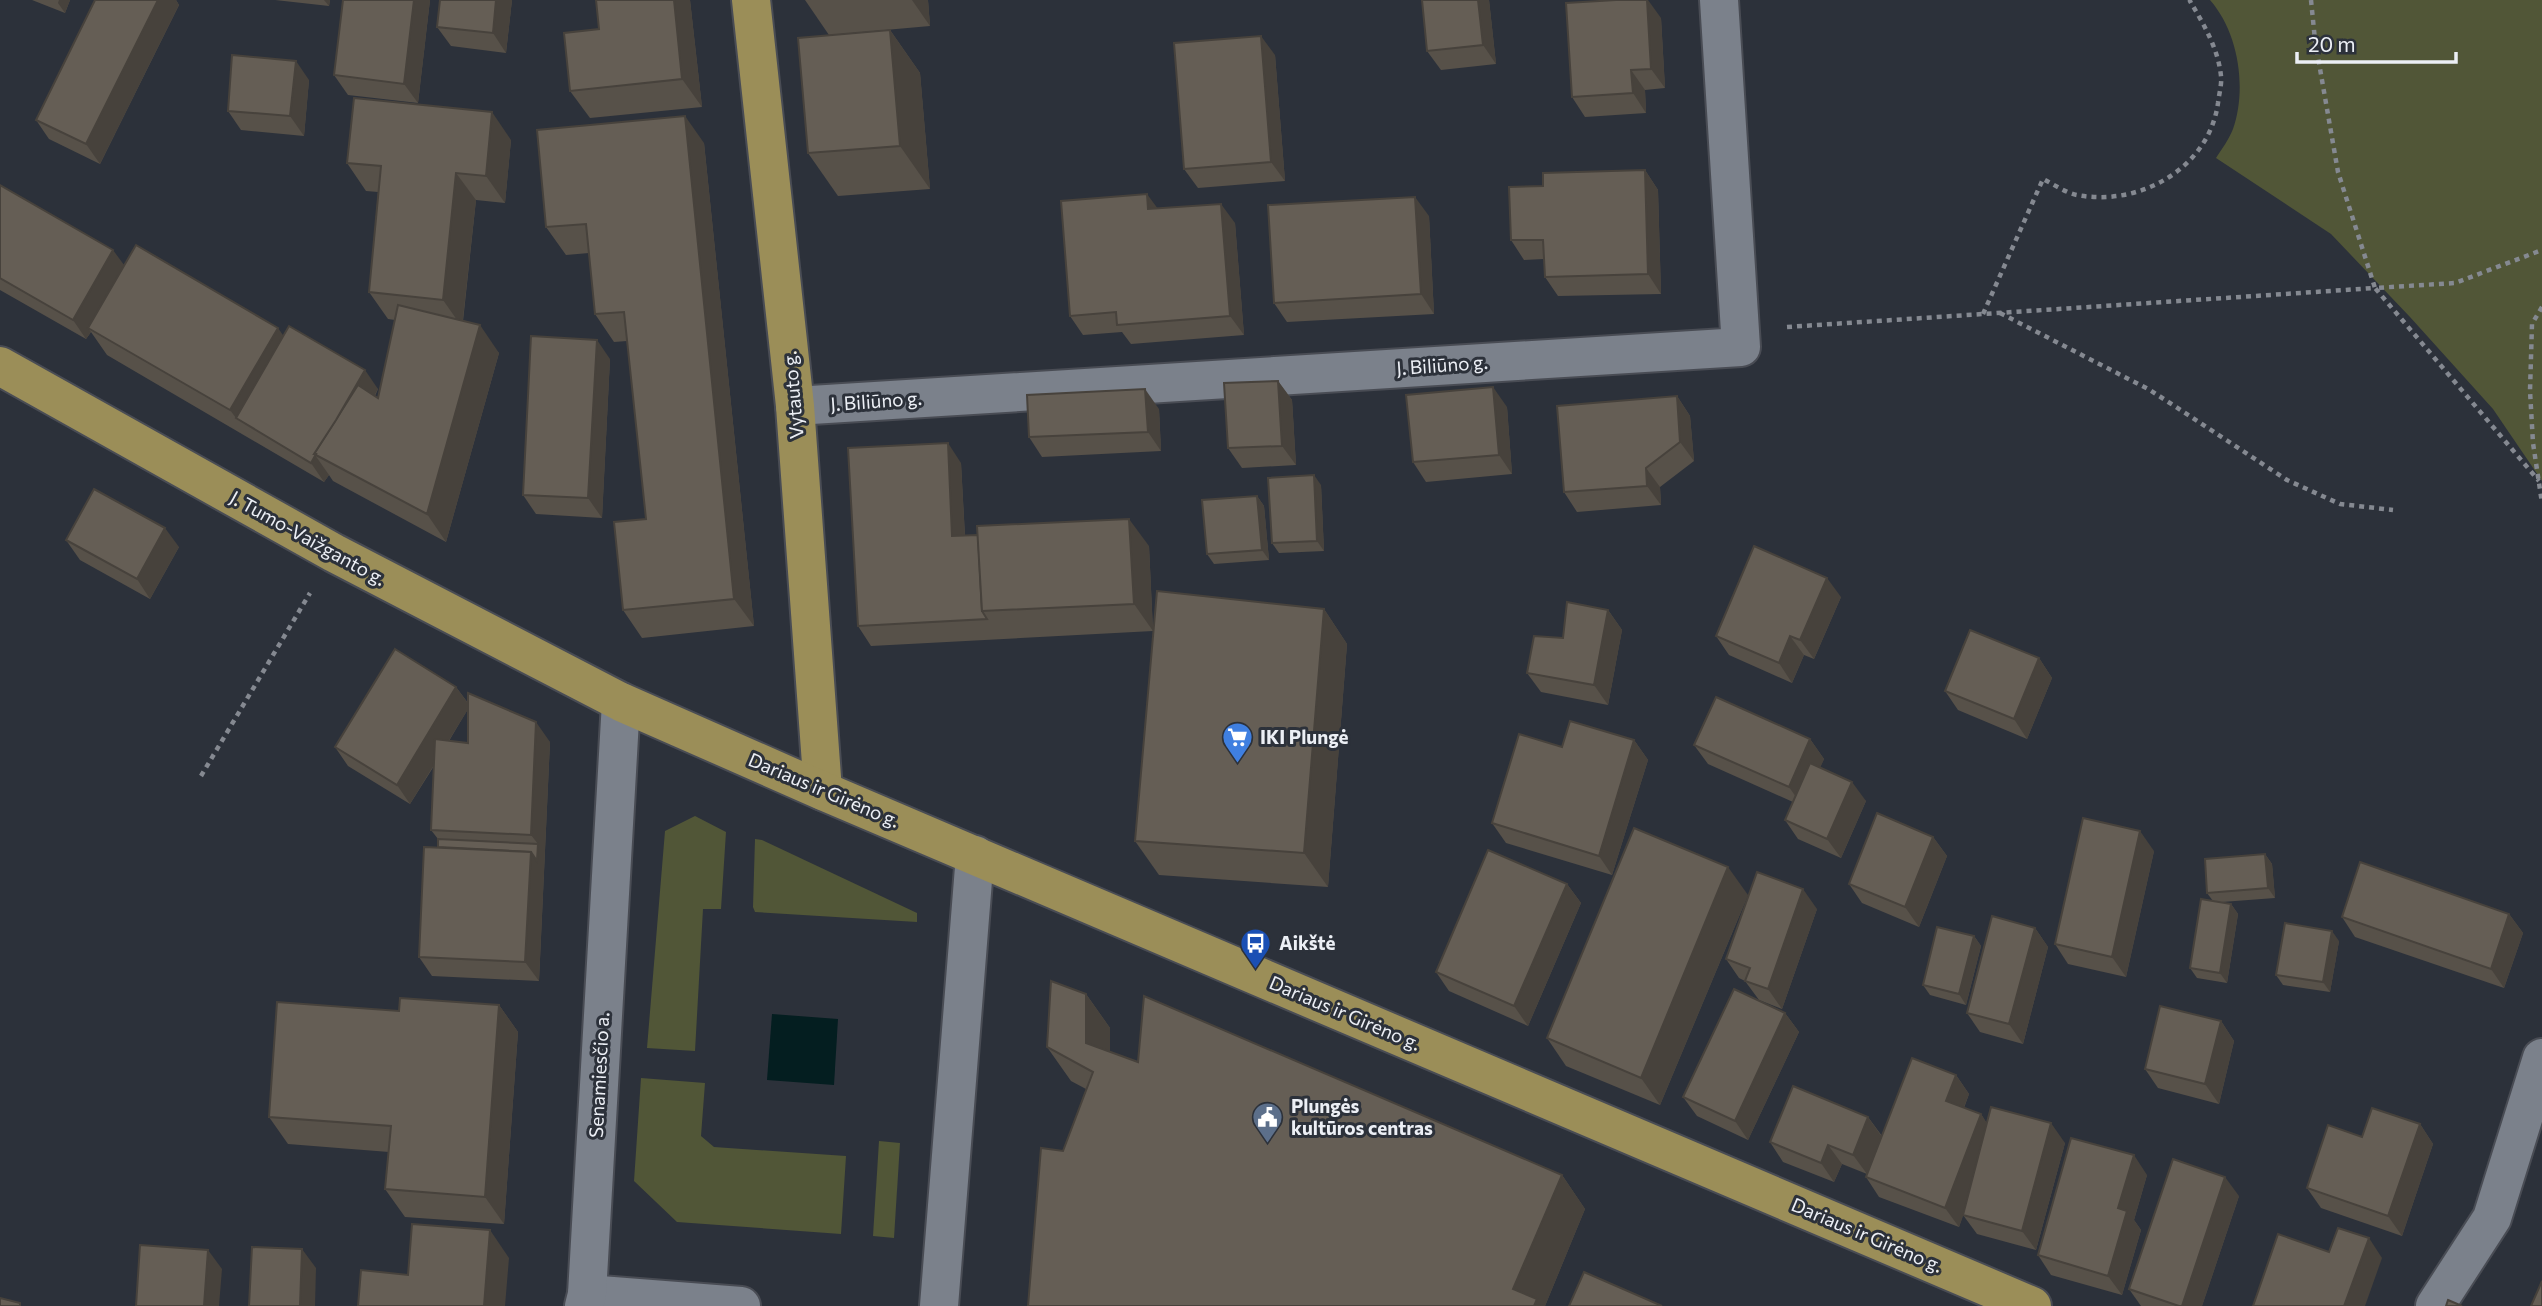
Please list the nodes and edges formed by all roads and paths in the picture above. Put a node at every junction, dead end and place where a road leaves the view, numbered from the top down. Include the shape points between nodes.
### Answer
1 (751, 0) edge
2 (1719, 0) edge
3 (2192, 0) edge
4 (2312, 0) edge
5 (2542, 250) edge
6 (2375, 288) junction
7 (2542, 307) edge
8 (2000, 313) junction
9 (1983, 314) junction
10 (1787, 327) dead end
11 (0, 366) edge
12 (795, 406) junction
13 (2539, 481) junction
14 (2542, 503) edge
15 (2393, 510) dead end
16 (334, 553) junction
17 (621, 702) junction
18 (201, 776) dead end
19 (823, 791) junction
20 (975, 855) junction
21 (2542, 1058) edge
22 (585, 1300) edge
23 (741, 1306) edge
24 (939, 1306) edge
25 (2032, 1306) edge
26 (2435, 1306) edge

1 - 12 main road, Vytauto g.
2 - 12 street, J. Biliūno g. via 1741,347
3 - 9 path via 2210,35 2222,77 2216,121 2199,152 2169,179 2124,196 2076,195 2043,179
4 - 6 path via 2339,172
5 - 6 path via 2455,283
6 - 8 path
6 - 13 path
7 - 13 path via 2532,324 2530,391
8 - 9 path
8 - 15 path via 2150,390 2287,480 2340,504
9 - 10 path
11 - 16 main road, J. Tumo-Vaižganto g.
12 - 19 main road, Vytauto g.
13 - 14 path
16 - 17 main road, J. Tumo-Vaižganto g.
16 - 18 path
17 - 19 main road, Dariaus ir Girėno g.
17 - 22 street, Senamiesčio a.
19 - 20 main road, Dariaus ir Girėno g.
20 - 24 street
20 - 25 main road, Dariaus ir Girėno g.
21 - 26 street via 2492,1218
22 - 23 street, Senamiesčio a.

